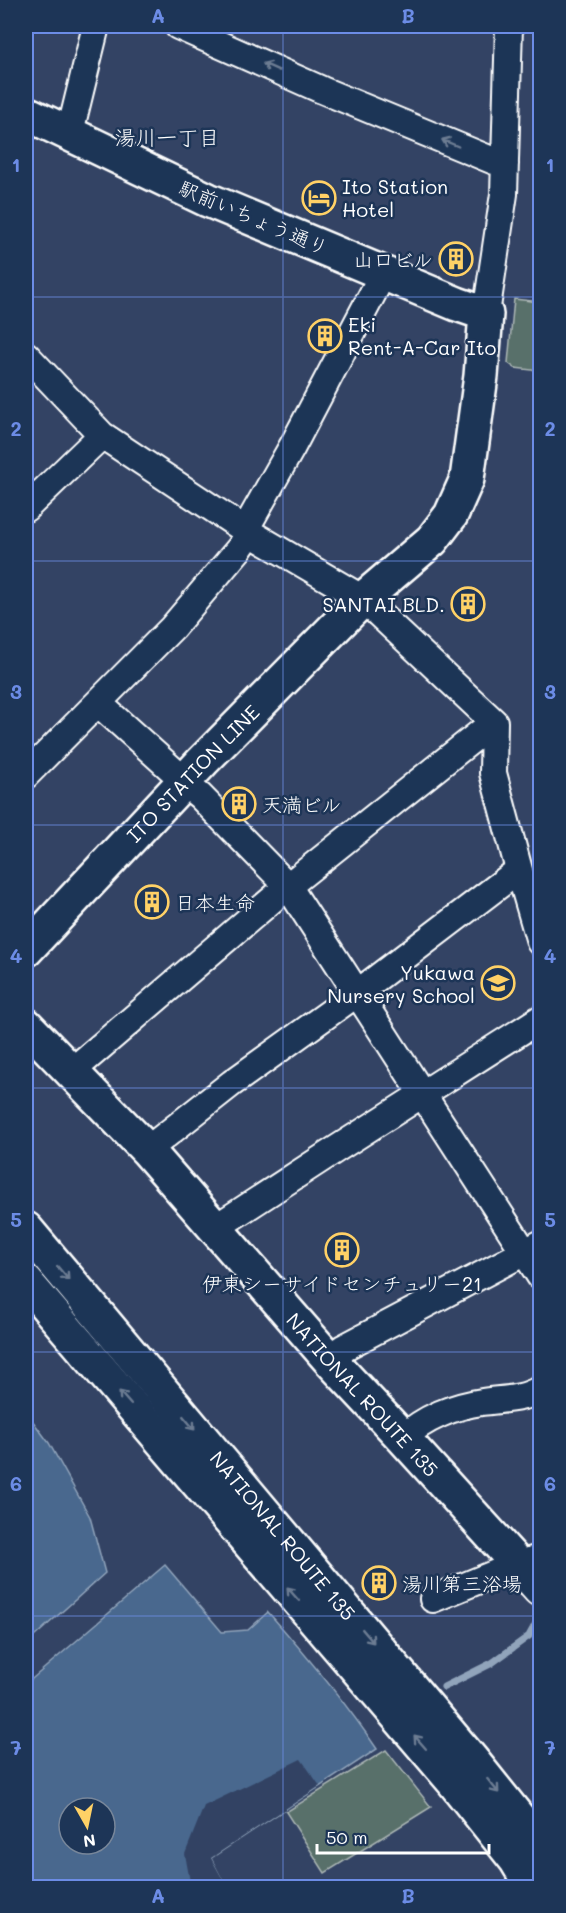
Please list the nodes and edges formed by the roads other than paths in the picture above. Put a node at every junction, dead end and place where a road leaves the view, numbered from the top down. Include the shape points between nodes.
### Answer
1 (96, 26) edge
2 (178, 26) edge
3 (509, 26) edge
4 (26, 113) edge
5 (67, 134) junction
6 (505, 164) junction
7 (384, 272) junction
8 (486, 314) junction
9 (28, 363) edge
10 (102, 435) junction
11 (26, 508) edge
12 (248, 531) junction
13 (363, 599) junction
14 (98, 703) junction
15 (494, 722) junction
16 (26, 775) edge
17 (184, 783) junction
18 (519, 870) junction
19 (288, 886) junction
20 (540, 942) edge
21 (26, 950) edge
22 (356, 994) junction
23 (540, 1019) edge
24 (26, 1025) edge
25 (72, 1071) junction
26 (423, 1095) junction
27 (147, 1150) junction
28 (215, 1228) junction
29 (26, 1229) edge
30 (533, 1248) edge
31 (540, 1276) edge
32 (26, 1282) edge
33 (328, 1358) junction
34 (540, 1389) edge
35 (404, 1438) junction
36 (534, 1574) edge
37 (433, 1599) dead end
38 (540, 1845) edge
39 (533, 1887) edge

1 - 5 street via 74,120
6 -> 2 street
3 - 6 street
4 - 5 main road, 駅前いちょう通り
5 - 7 main road, 駅前いちょう通り via 208,200
6 - 8 street
7 - 8 main road, 駅前いちょう通り
7 - 12 street
8 - 13 main road, ITO STATION LINE via 467,479 451,515 432,540
9 - 10 street
10 - 11 street
10 - 12 street
12 - 13 street
12 - 14 street via 239,549 172,628
13 - 15 street
13 - 17 main road, ITO STATION LINE
14 - 16 street
14 - 17 street
15 - 18 street via 494,773
15 - 19 street
17 - 19 street
17 - 21 main road, ITO STATION LINE
18 - 20 street
18 - 22 street
19 - 22 street
19 - 25 street
22 - 26 street
22 - 27 street
23 - 26 street
24 - 25 main road
25 - 27 main road
26 - 28 street
26 - 30 street
27 - 28 main road
28 - 33 main road, NATIONAL ROUTE 135
29 -> 38 main road, NATIONAL ROUTE 135
30 - 31 street
30 - 33 street
39 -> 32 main road, NATIONAL ROUTE 135 via 453,1781
33 - 35 main road, NATIONAL ROUTE 135
34 - 35 street via 510,1400 480,1402 446,1411 413,1428
35 - 36 main road, NATIONAL ROUTE 135
36 - 37 street

